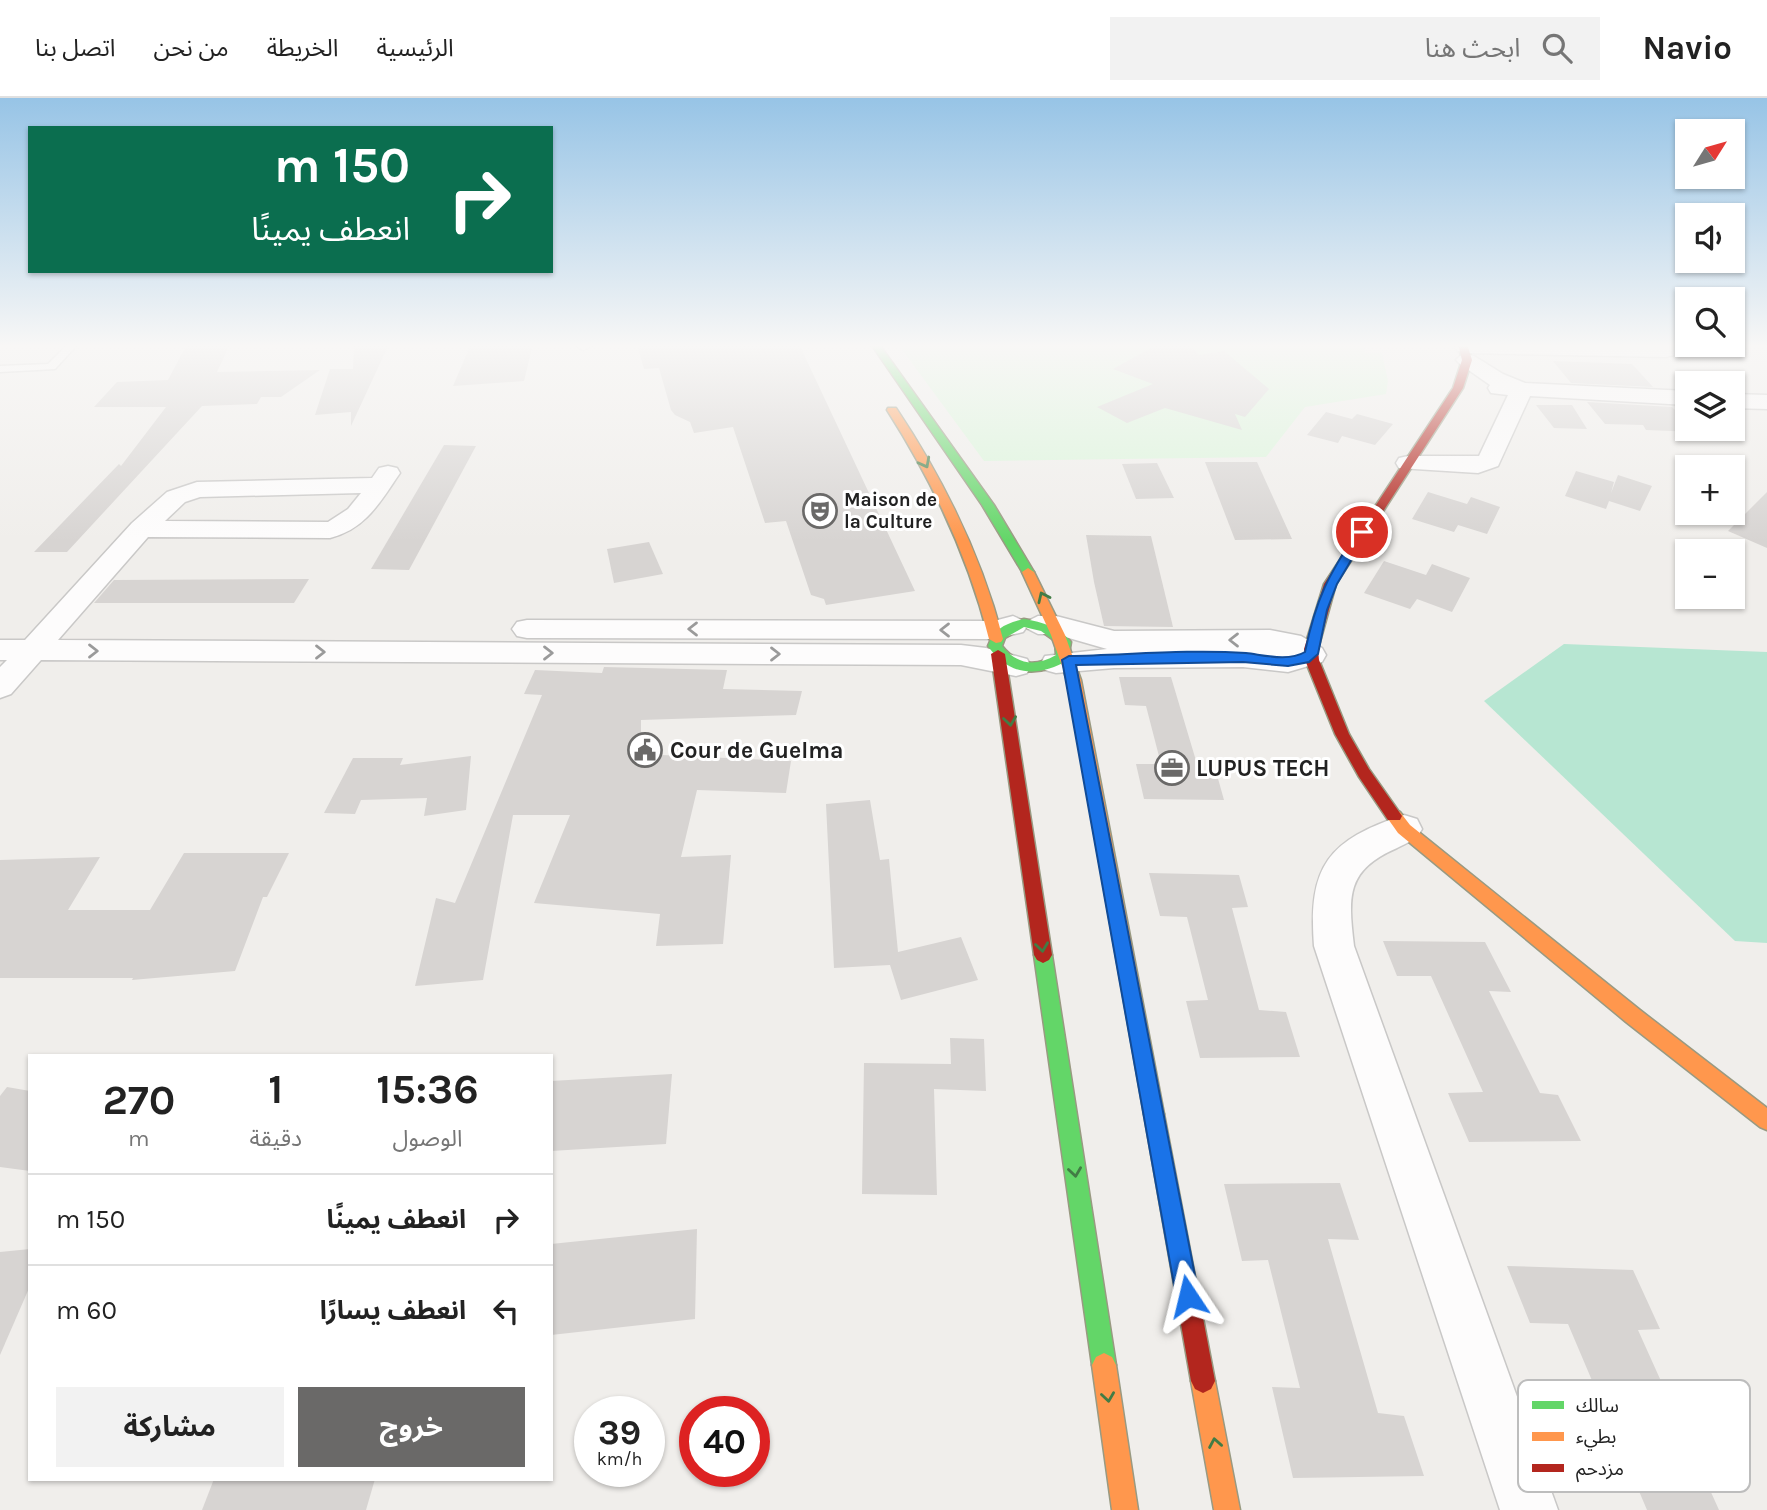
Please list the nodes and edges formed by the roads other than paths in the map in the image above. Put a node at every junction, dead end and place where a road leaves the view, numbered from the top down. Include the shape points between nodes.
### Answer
1 (892, 410) edge
2 (921, 410) edge
3 (1443, 410) edge
4 (1512, 410) edge
5 (1408, 463) junction
6 (141, 530) junction
7 (1320, 610) junction
8 (0, 627) edge
9 (52, 627) junction
10 (1027, 645) junction
11 (0, 650) edge
12 (32, 650) junction
13 (1272, 650) junction
14 (1311, 654) junction
15 (0, 687) edge
16 (1322, 694) junction
17 (1404, 829) junction
18 (1767, 1120) edge
19 (1518, 1478) edge
20 (1523, 1492) edge
21 (1125, 1510) edge
22 (1227, 1510) edge
23 (1529, 1510) edge

1 -> 10 street via 958,529 987,600
10 -> 2 street via 1039,588
3 - 5 street
4 - 5 street via 1489,461 1478,466
5 - 7 street via 1336,574
6 - 6 street via 176,497 197,490 383,479 355,519 330,530
6 - 9 street
7 - 13 street
7 - 14 street
8 - 9 street
10 -> 9 street
9 - 12 street
12 -> 10 street via 961,655
10 - 13 street via 1204,657
10 -> 21 street
22 -> 10 street
11 - 12 street
12 - 15 street
13 - 14 street via 1288,662
13 - 16 street
14 - 16 street
16 - 17 street via 1354,759
17 - 18 street
17 - 19 street via 1355,853 1337,875 1331,904 1334,946
20 - 23 street

